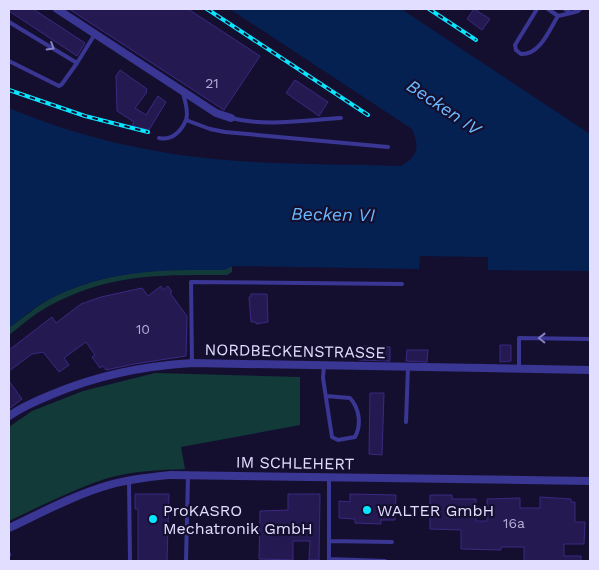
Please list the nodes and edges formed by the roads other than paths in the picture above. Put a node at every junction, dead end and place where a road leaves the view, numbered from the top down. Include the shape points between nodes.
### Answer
1 (58, 9) edge
2 (537, 9) edge
3 (548, 9) edge
4 (565, 9) edge
5 (576, 10) edge
6 (558, 16) junction
7 (9, 22) edge
8 (95, 33) junction
9 (9, 61) edge
10 (77, 63) junction
11 (183, 90) junction
12 (231, 118) joint
13 (341, 118) dead end
14 (186, 120) junction
15 (159, 138) dead end
16 (388, 147) dead end
17 (402, 284) dead end
18 (590, 339) edge
19 (192, 363) junction
20 (324, 365) junction
21 (519, 366) junction
22 (408, 367) junction
23 (590, 370) edge
24 (326, 396) junction
25 (9, 416) edge
26 (406, 422) dead end
27 (188, 476) junction
28 (329, 477) junction
29 (129, 480) junction
30 (590, 481) edge
31 (9, 528) edge
32 (329, 541) junction
33 (392, 542) dead end
34 (329, 560) edge
35 (130, 561) edge
36 (186, 561) edge
37 (385, 561) edge

1 - 8 street
2 - 6 lane via 515,45 520,54 538,48
3 - 6 lane
4 - 5 lane
5 - 6 lane
7 -> 10 lane
8 - 10 lane
8 - 11 street
9 - 10 lane via 56,86 62,84
11 - 12 street via 216,113
11 - 14 lane
12 - 13 lane via 265,122
14 - 15 lane via 173,137
14 - 16 lane via 210,130
17 - 19 lane via 191,282
18 -> 21 lane via 519,338
19 - 20 street, NORDBECKENSTRASSE
19 - 25 street, NORDBECKENSTRASSE via 135,369 96,378 42,398
20 - 22 street, NORDBECKENSTRASSE
20 - 24 lane
21 - 22 street, NORDBECKENSTRASSE
21 - 23 street, NORDBECKENSTRASSE
22 - 26 lane
24 - 24 lane via 332,437 338,440 355,437 359,430 357,406 350,398
27 - 28 street, IM SCHLEHERT
27 - 29 street, IM SCHLEHERT
27 - 36 lane
28 - 30 street, IM SCHLEHERT
28 - 32 lane
29 - 31 street, IM SCHLEHERT via 87,491
29 - 35 lane
32 - 33 lane
32 - 34 lane
34 - 37 lane

